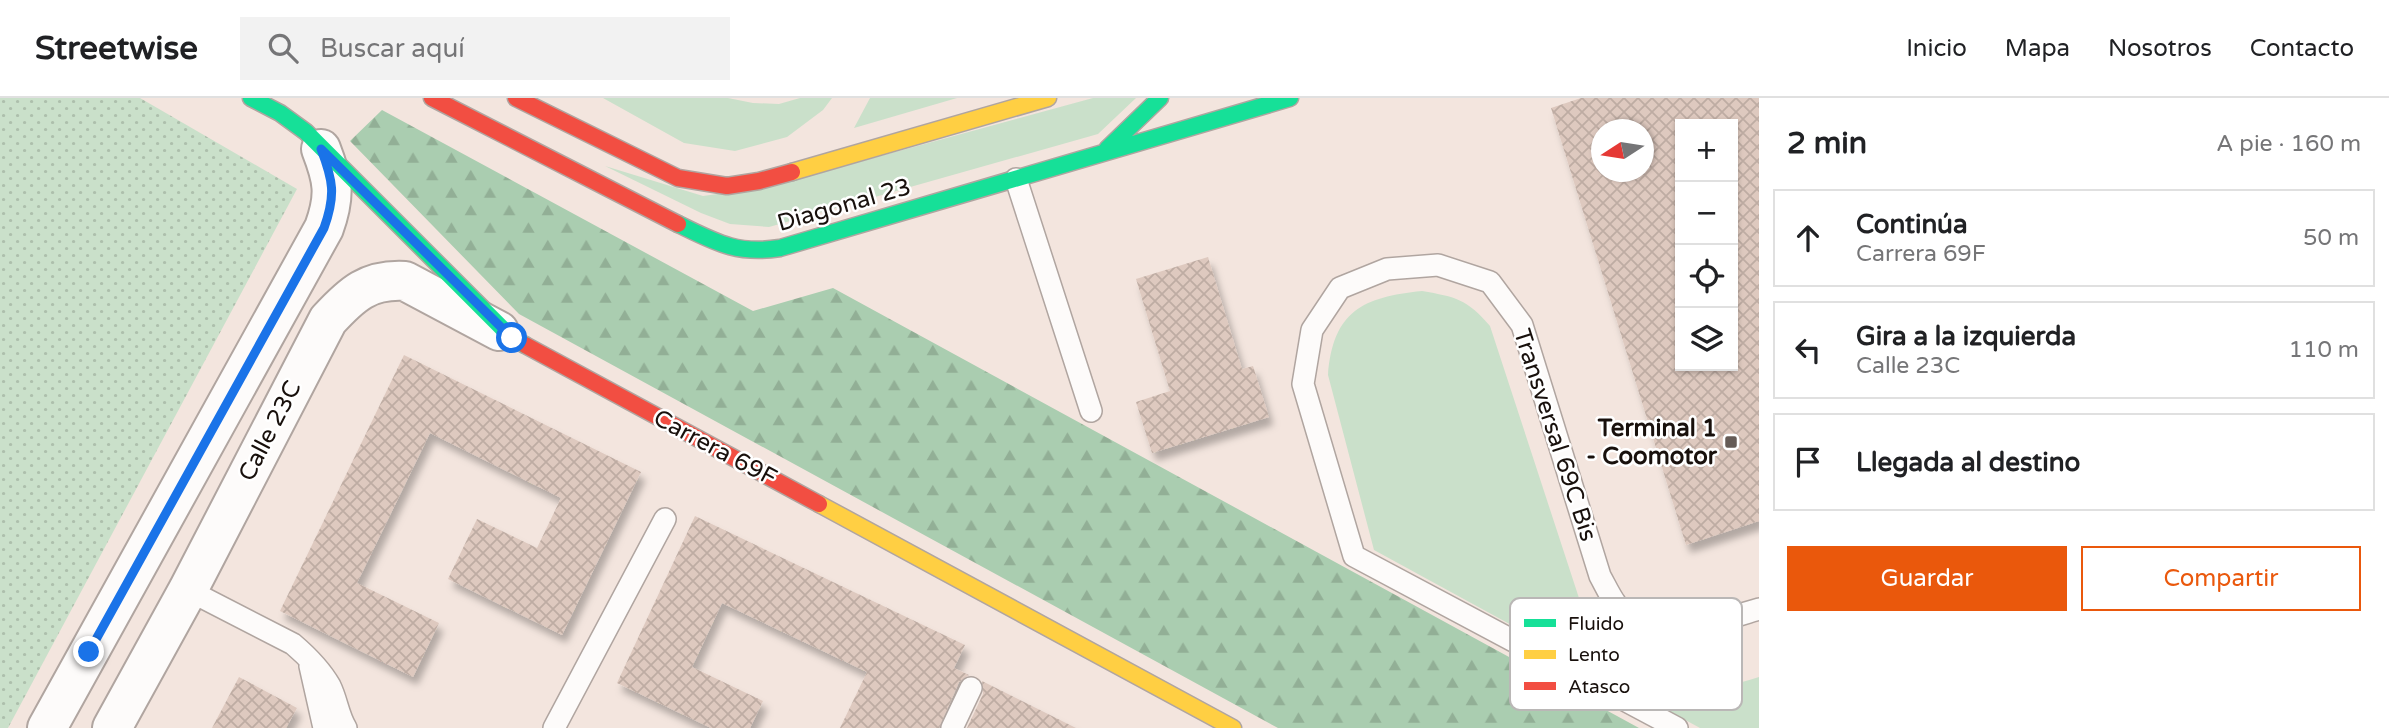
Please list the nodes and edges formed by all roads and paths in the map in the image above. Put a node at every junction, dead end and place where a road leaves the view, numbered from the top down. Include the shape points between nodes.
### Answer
1 (251, 98) edge
2 (432, 98) edge
3 (516, 98) edge
4 (1048, 98) edge
5 (1160, 98) edge
6 (1290, 98) edge
7 (321, 149) junction
8 (1103, 153) junction
9 (1016, 179) junction
10 (512, 338) junction
11 (1091, 411) dead end
12 (665, 519) dead end
13 (188, 590) junction
14 (1613, 598) edge
15 (1759, 609) edge
16 (1742, 614) edge
17 (1510, 639) edge
18 (308, 657) junction
19 (971, 688) dead end
20 (1643, 710) edge
21 (47, 728) edge
22 (112, 728) edge
23 (324, 728) edge
24 (346, 728) edge
25 (554, 728) edge
26 (951, 728) edge
27 (1233, 728) edge
28 (1677, 728) edge

1 - 7 street, Carrera 69F via 289,117 309,132
2 - 9 street, Diagonal 23 via 710,240 747,252 780,248
3 - 4 street, Diagonal 23 via 678,178 727,186 759,181
5 - 8 street
6 - 8 street, Diagonal 23
7 - 10 street, Carrera 69F
7 - 21 street, Calle 23C via 332,176 324,228
8 - 9 street, Diagonal 23
9 - 11 lane
10 - 13 street, Calle 23C via 405,281 369,285 349,297 328,320
10 - 27 street, Carrera 69F
12 - 25 lane
13 - 18 lane via 293,644
13 - 22 street, Calle 23C
14 - 17 lane, Transversal 69C Bis via 1600,576 1522,324 1490,282 1438,265 1387,269 1340,288 1312,330 1303,384 1354,556
15 - 16 lane, Transversal 69C Bis
18 - 23 lane
18 - 24 lane via 331,688
19 - 26 lane
20 - 28 lane, Transversal 69C Bis

